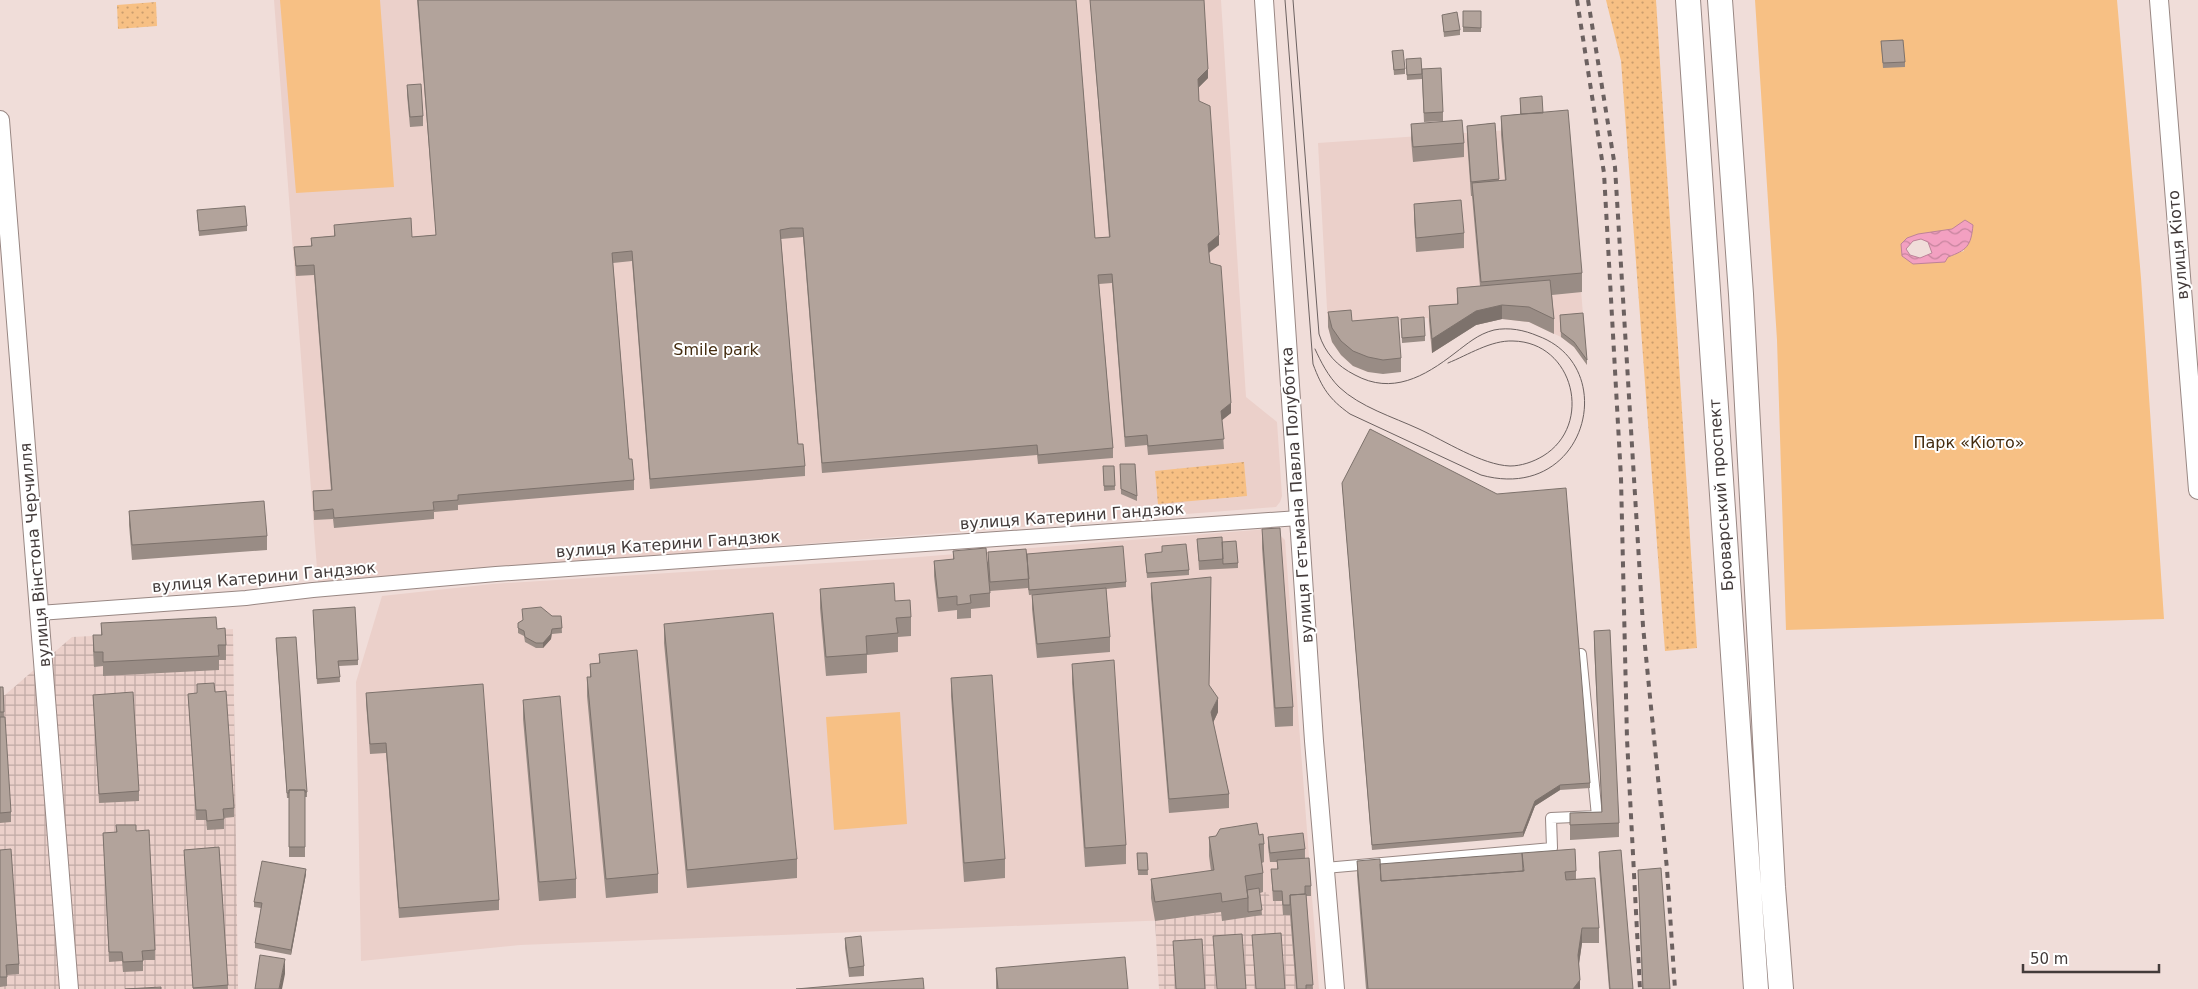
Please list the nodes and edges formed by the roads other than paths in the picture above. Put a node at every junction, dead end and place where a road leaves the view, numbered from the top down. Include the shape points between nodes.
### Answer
1 (1264, 0) edge
2 (1688, 0) edge
3 (1720, 0) edge
4 (2159, 0) edge
5 (0, 120) edge
6 (2198, 490) edge
7 (1299, 518) junction
8 (39, 613) junction
9 (1581, 654) edge
10 (1325, 868) junction
11 (69, 989) edge
12 (1335, 989) edge
13 (1756, 989) edge
14 (1781, 989) edge

1 - 7 street, вулиця Гетьмана Павла Полуботка
2 - 13 highway, Броварський проспект
3 - 14 highway, Броварський проспект via 1741,294
4 - 6 street, вулиця Кіото
5 - 8 street, вулиця Вінстона Черчилля
7 - 8 street, вулиця Катерини Гандзюк via 496,574 246,598
7 - 10 street, вулиця Гетьмана Павла Полуботка
8 - 11 street, вулиця Вінстона Черчилля
9 - 10 street via 1597,816 1551,818 1552,848
10 - 12 street, вулиця Гетьмана Павла Полуботка

